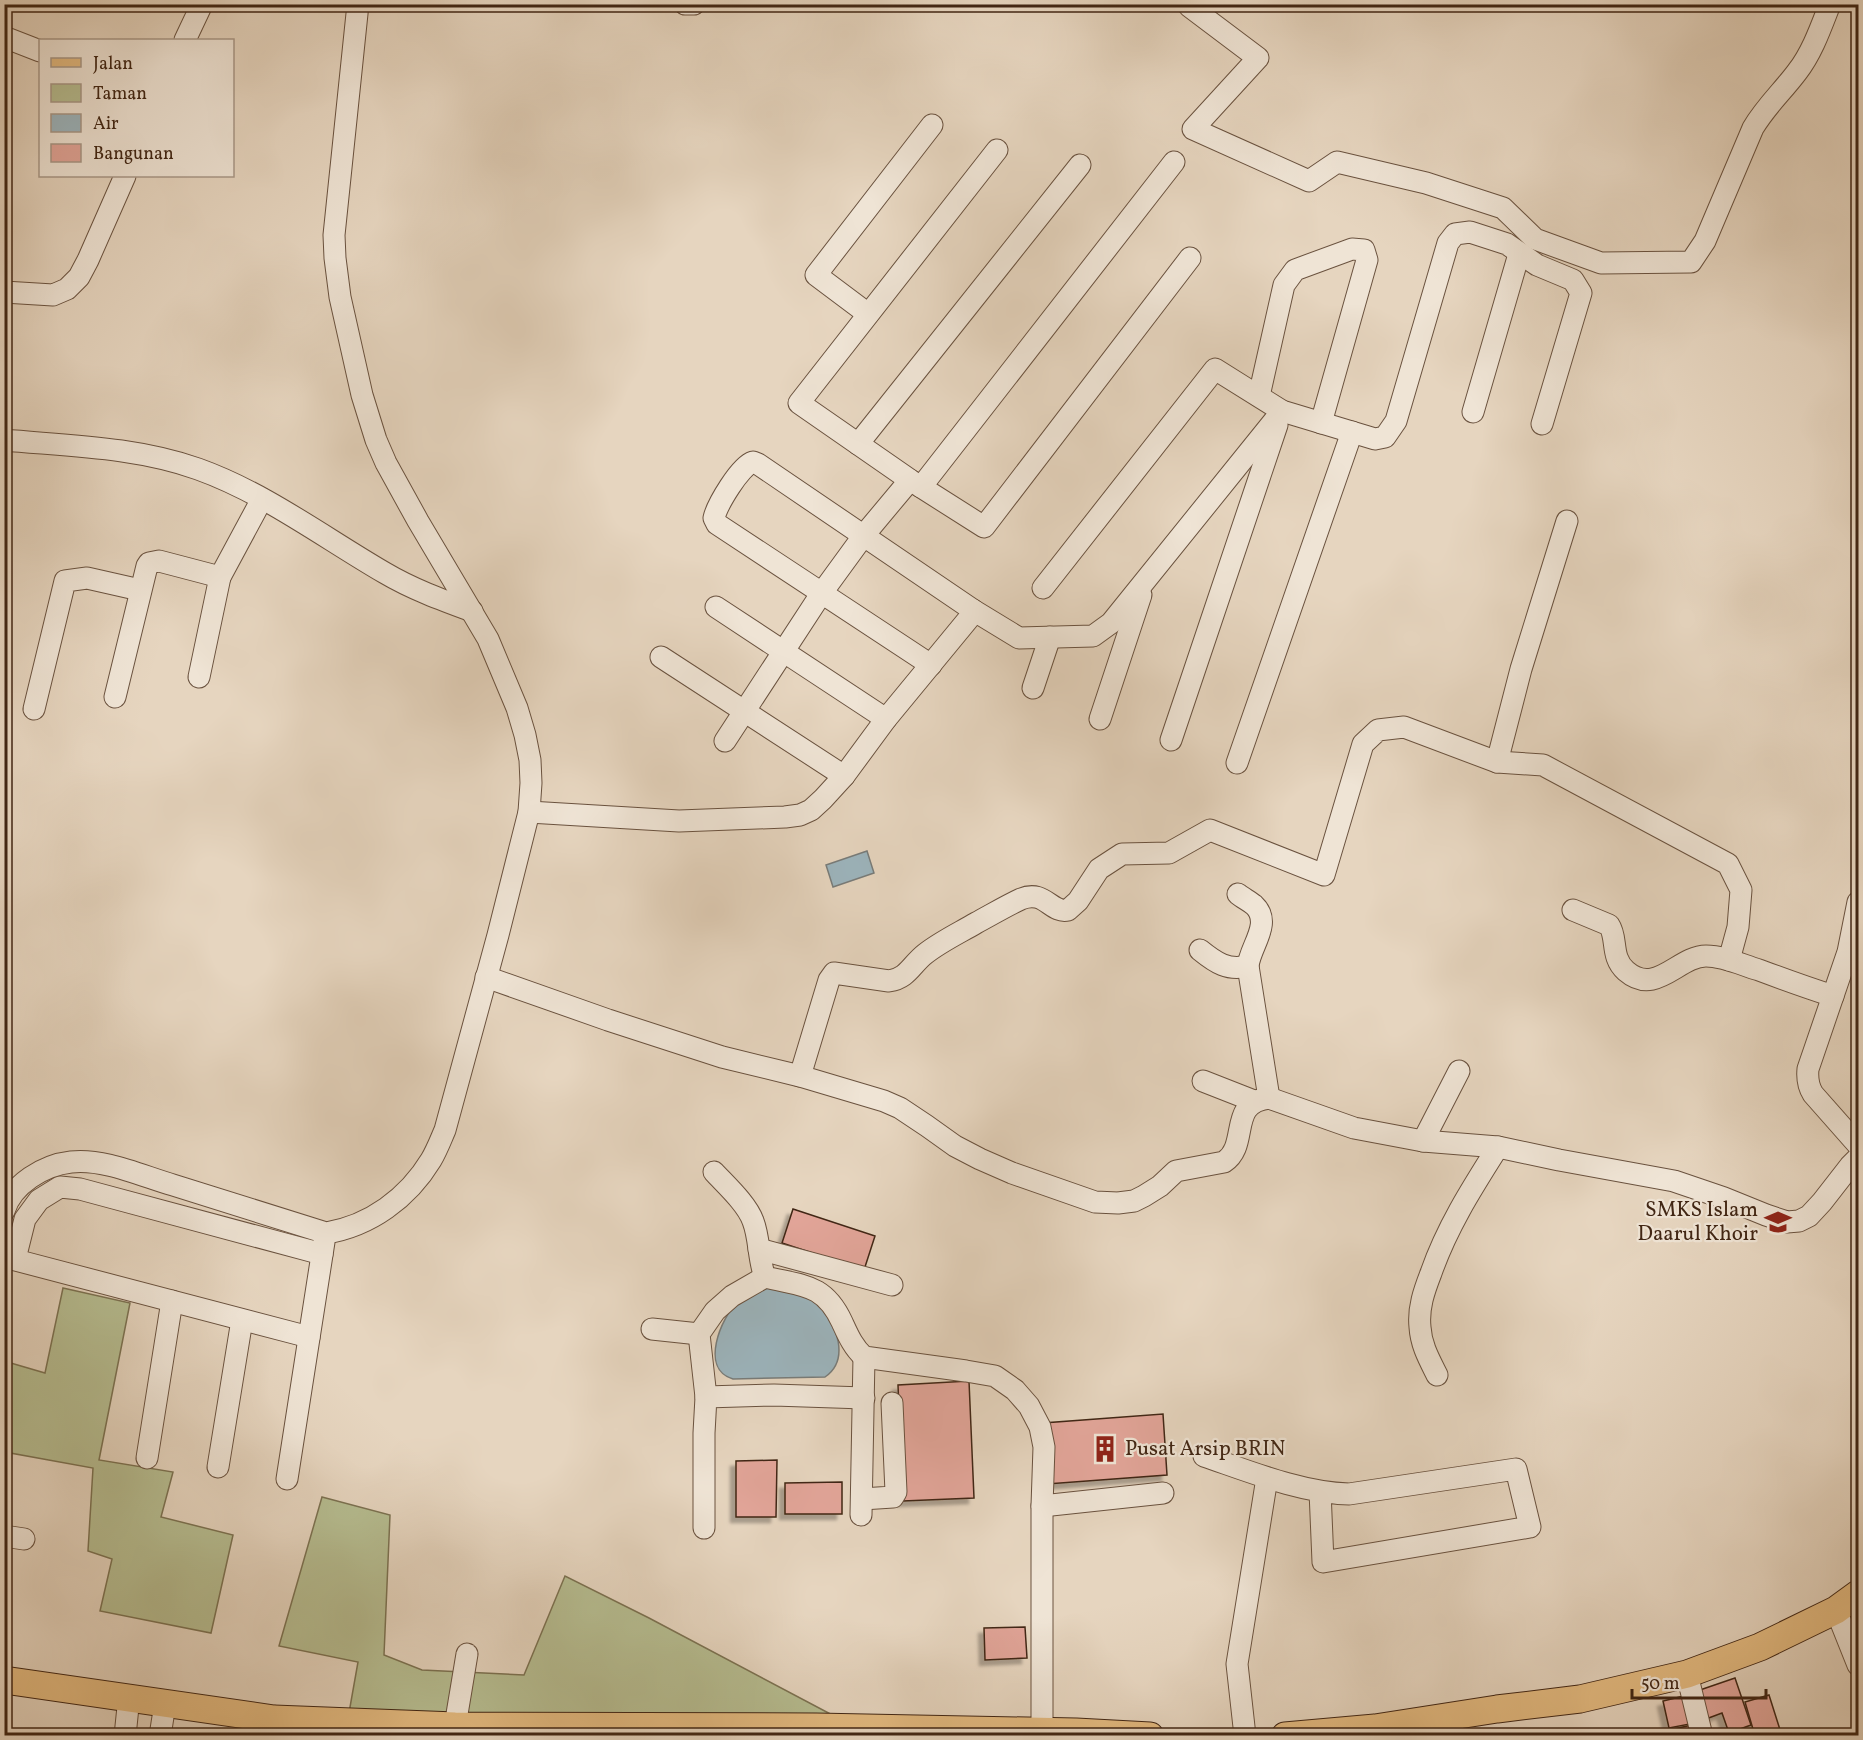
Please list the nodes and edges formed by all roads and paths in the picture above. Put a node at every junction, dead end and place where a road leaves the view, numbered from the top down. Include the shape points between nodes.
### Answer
1 (202, 4) edge
2 (358, 4) edge
3 (685, 4) edge
4 (694, 4) edge
5 (1190, 4) edge
6 (1830, 4) edge
7 (4, 37) edge
8 (185, 39) edge
9 (39, 51) edge
10 (932, 125) dead end
11 (997, 150) dead end
12 (1174, 162) dead end
13 (1080, 165) dead end
14 (125, 177) edge
15 (1519, 254) junction
16 (1190, 258) dead end
17 (4, 292) edge
18 (868, 314) junction
19 (1259, 396) junction
20 (1282, 411) junction
21 (1473, 412) dead end
22 (1321, 423) junction
23 (1542, 424) dead end
24 (1352, 432) junction
25 (4, 440) edge
26 (858, 444) junction
27 (915, 484) junction
28 (262, 499) junction
29 (1567, 521) dead end
30 (864, 535) junction
31 (220, 577) junction
32 (1146, 580) junction
33 (1043, 588) dead end
34 (140, 591) junction
35 (821, 594) junction
36 (716, 607) dead end
37 (973, 610) junction
38 (472, 611) junction
39 (1050, 637) junction
40 (784, 651) junction
41 (661, 657) dead end
42 (930, 665) junction
43 (199, 677) dead end
44 (1033, 688) dead end
45 (115, 697) dead end
46 (34, 709) dead end
47 (745, 711) junction
48 (886, 719) junction
49 (1100, 719) dead end
50 (1171, 740) dead end
51 (725, 741) dead end
52 (1497, 762) junction
53 (1237, 764) dead end
54 (844, 776) junction
55 (529, 812) junction
56 (1238, 894) dead end
57 (1858, 902) edge
58 (1573, 909) dead end
59 (1200, 950) dead end
60 (1729, 960) junction
61 (1248, 966) junction
62 (486, 977) junction
63 (1833, 996) junction
64 (1459, 1071) dead end
65 (800, 1076) junction
66 (1203, 1082) dead end
67 (1261, 1100) junction
68 (1423, 1141) junction
69 (1858, 1145) edge
70 (1498, 1147) junction
71 (1858, 1158) edge
72 (714, 1172) dead end
73 (4, 1211) edge
74 (326, 1233) junction
75 (759, 1249) junction
76 (322, 1254) junction
77 (10, 1258) edge
78 (765, 1277) junction
79 (892, 1285) dead end
80 (172, 1301) junction
81 (242, 1320) junction
82 (652, 1329) dead end
83 (699, 1334) junction
84 (309, 1338) junction
85 (864, 1357) junction
86 (1437, 1375) dead end
87 (706, 1397) junction
88 (864, 1398) junction
89 (892, 1403) dead end
90 (1203, 1456) dead end
91 (147, 1458) dead end
92 (218, 1467) dead end
93 (1268, 1478) junction
94 (287, 1479) dead end
95 (1320, 1491) junction
96 (1163, 1493) dead end
97 (1042, 1506) junction
98 (704, 1528) dead end
99 (1858, 1594) edge
100 (1836, 1610) junction
101 (467, 1654) dead end
102 (1858, 1665) edge
103 (1687, 1674) junction
104 (4, 1680) edge
105 (129, 1697) junction
106 (165, 1704) junction
107 (455, 1726) junction
108 (1042, 1732) junction
109 (1375, 1732) edge
110 (1136, 1735) edge
111 (126, 1736) edge
112 (160, 1736) edge
113 (1150, 1736) edge
114 (1245, 1736) edge
115 (1284, 1736) edge
116 (1702, 1736) edge

1 - 8 street
2 - 38 street via 334,236 340,297 376,440 418,521
3 - 4 street
5 - 6 street via 1258,58 1193,129 1309,181 1337,162 1426,183 1503,208 1535,239 1601,263 1690,262 1705,241 1753,128 1763,110 1798,71
7 - 9 street
10 - 18 street via 816,275
11 - 18 street
12 - 27 street
13 - 26 street
14 - 17 street via 88,260 67,289 53,295
15 - 21 street
15 - 23 street via 1572,280 1581,292
15 - 24 street via 1507,244 1470,232 1455,234 1448,243 1396,421 1385,437 1375,439
16 - 27 street via 984,527
18 - 26 street via 799,403
19 - 20 street
19 - 22 street via 1284,285 1295,270 1352,249 1364,250 1367,260
19 - 33 street via 1215,369
20 - 22 street
20 - 32 street
20 - 50 street
22 - 24 street
24 - 53 street
25 - 28 street via 152,455 199,469
26 - 27 street
27 - 30 street
28 - 31 street
28 - 38 street via 386,573
29 - 52 street
30 - 35 street
30 - 35 street via 758,464 743,467 717,507 717,524
30 - 37 street
31 - 34 street via 154,561 147,566
31 - 43 street
32 - 39 street via 1111,623 1093,636
32 - 49 street
34 - 45 street
34 - 46 street via 87,578 65,580
35 - 40 street
35 - 42 street
36 - 40 street
37 - 39 street via 1019,638
37 - 42 street
38 - 55 street via 488,639 525,735 530,760
39 - 44 street
40 - 47 street
40 - 48 street
41 - 47 street
42 - 48 street
47 - 51 street
47 - 54 street
48 - 54 street
52 - 60 street via 1543,765 1728,864 1741,890 1738,927
52 - 65 street via 1404,727 1378,730 1363,744 1324,874 1210,830 1169,853 1122,854 1099,869 1068,910 1058,910 1040,898 1024,898 924,955 898,980 834,973
54 - 55 street via 811,810 785,817 679,821
55 - 62 street
56 - 61 street via 1255,906 1261,918 1260,934
57 - 63 street via 1848,952
58 - 60 street via 1609,925 1618,962 1638,978 1660,977 1704,956
59 - 61 street via 1228,968
60 - 63 street
61 - 67 street
62 - 65 street via 722,1058
62 - 74 street via 445,1130 431,1160 404,1194 383,1210 355,1226
63 - 69 street via 1808,1069 1809,1087
64 - 68 street
65 - 67 street via 884,1101 980,1159 1095,1202 1134,1201 1176,1172 1230,1158 1246,1109
66 - 67 street
67 - 68 street via 1354,1128
68 - 70 street
70 - 71 street via 1674,1181 1787,1222 1809,1216
70 - 86 street via 1448,1231 1423,1296 1421,1339
72 - 75 street via 752,1218
73 - 74 street via 19,1186 36,1173 70,1162 90,1162
74 - 76 street
75 - 78 street
75 - 79 street
76 - 77 street via 80,1189 60,1187 39,1200 25,1219
76 - 84 street
77 - 80 street
78 - 83 street via 732,1296 715,1311
78 - 85 street via 823,1294
80 - 81 street
80 - 91 street
81 - 84 street
81 - 92 street
82 - 83 street
83 - 87 street
84 - 94 street
85 - 88 street
85 - 97 street via 995,1376 1015,1390 1040,1427 1044,1447
87 - 88 street
87 - 98 street
88 - 89 street via 862,1507 896,1492
90 - 93 street
93 - 95 street
93 - 114 street via 1237,1664
95 - 95 street via 1323,1562 1530,1527 1516,1469 1349,1494
96 - 97 street
97 - 108 street
99 - 100 main road
100 - 102 street
100 - 103 main road via 1760,1647
101 - 107 street
103 - 109 main road via 1580,1699 1497,1709
103 - 116 street
104 - 105 main road
105 - 106 main road
105 - 111 street
106 - 107 main road via 274,1719
106 - 112 street
107 - 108 main road
108 - 110 main road
109 - 115 main road
110 - 113 main road

